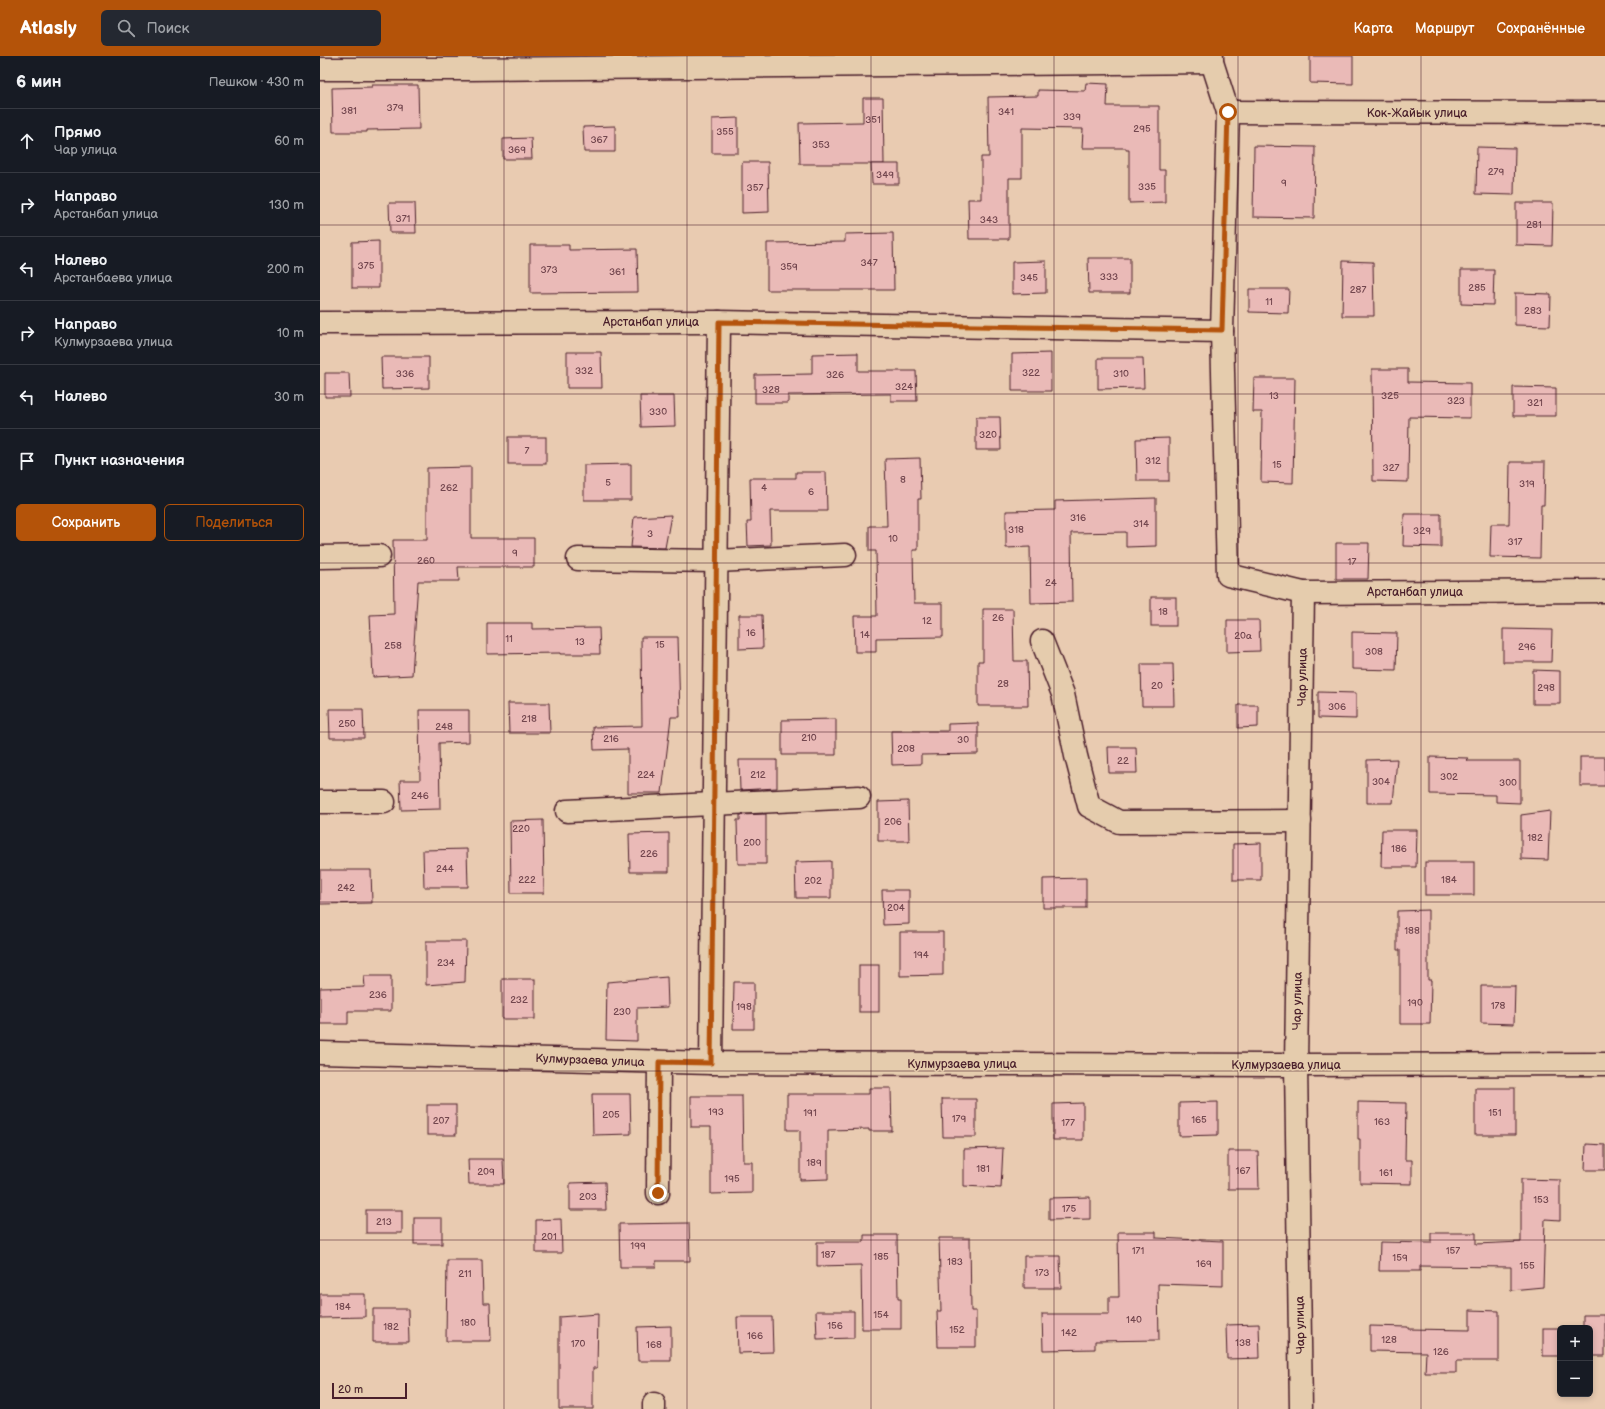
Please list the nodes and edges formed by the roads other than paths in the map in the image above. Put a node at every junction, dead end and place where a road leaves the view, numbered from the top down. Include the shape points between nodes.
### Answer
1 (1212, 59) edge
2 (320, 69) edge
3 (1228, 112) junction
4 (1605, 113) edge
5 (719, 322) junction
6 (320, 323) edge
7 (1222, 330) junction
8 (380, 556) dead end
9 (845, 556) dead end
10 (320, 557) edge
11 (578, 559) dead end
12 (716, 561) junction
13 (1605, 591) edge
14 (1303, 593) junction
15 (1042, 641) dead end
16 (858, 797) dead end
17 (320, 802) edge
18 (384, 802) dead end
19 (714, 805) junction
20 (567, 811) dead end
21 (1300, 821) junction
22 (320, 1053) edge
23 (659, 1062) junction
24 (711, 1063) junction
25 (1605, 1064) edge
26 (1296, 1066) junction
27 (658, 1193) dead end
28 (1301, 1409) edge

1 - 2 street
1 - 3 street
3 - 4 street, Кок-Жайык улица
3 - 7 street
5 - 6 street, Арстанбап улица
5 - 7 street, Арстанбап улица
5 - 12 street
7 - 14 street, Арстанбап улица via 1228,575
8 - 10 street
9 - 12 street
11 - 12 street
12 - 19 street
13 - 14 street, Арстанбап улица
14 - 21 street, Чар улица
15 - 21 street via 1064,694 1089,806 1119,822
16 - 19 street
17 - 18 street
19 - 20 street
19 - 24 street
21 - 26 street, Чар улица
22 - 23 street, Кулмурзаева улица
23 - 24 street, Кулмурзаева улица
23 - 27 street
24 - 26 street, Кулмурзаева улица
25 - 26 street, Кулмурзаева улица
26 - 28 street, Чар улица

